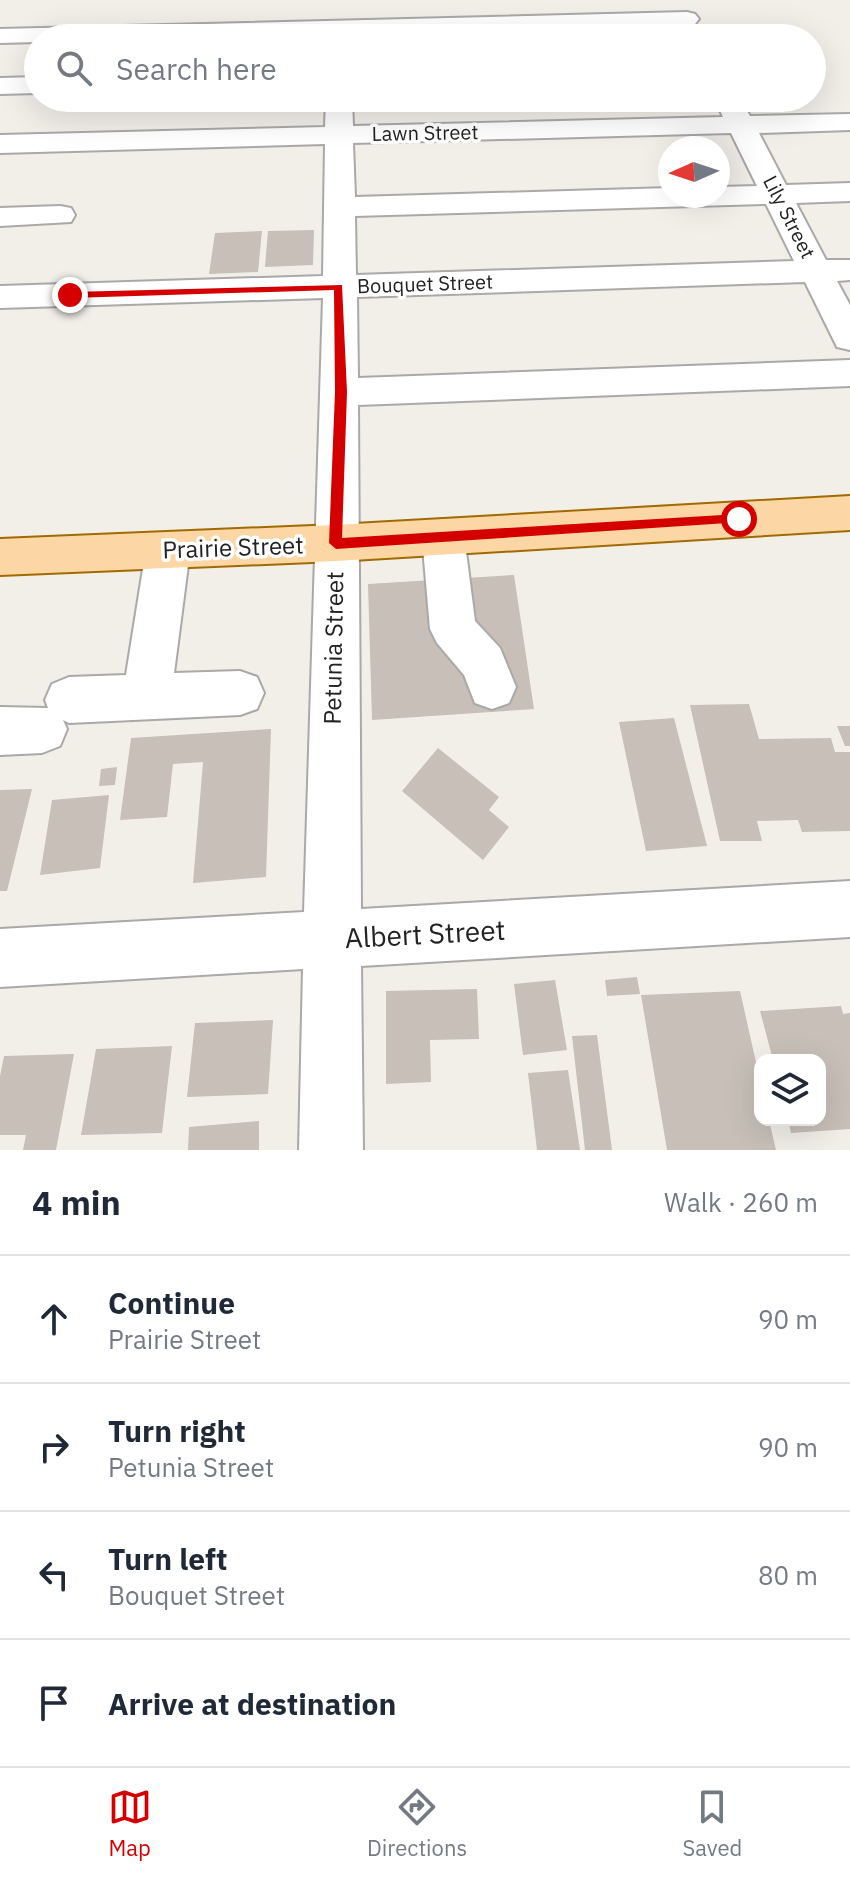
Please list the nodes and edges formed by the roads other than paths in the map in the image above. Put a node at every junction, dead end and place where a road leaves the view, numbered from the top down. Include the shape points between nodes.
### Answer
1 (344, 0) edge
2 (687, 19) edge
3 (342, 24) edge
4 (554, 24) edge
5 (0, 36) edge
6 (24, 36) edge
7 (24, 85) edge
8 (0, 86) edge
9 (735, 112) edge
10 (339, 116) edge
11 (850, 122) edge
12 (742, 125) junction
13 (0, 144) edge
14 (850, 192) edge
15 (777, 195) junction
16 (339, 207) junction
17 (60, 215) dead end
18 (0, 217) edge
19 (850, 270) edge
20 (816, 271) junction
21 (338, 287) junction
22 (0, 297) edge
23 (850, 338) edge
24 (850, 373) edge
25 (341, 392) junction
26 (850, 491) edge
27 (850, 513) edge
28 (0, 527) edge
29 (336, 529) junction
30 (443, 536) junction
31 (168, 550) junction
32 (0, 557) edge
33 (492, 687) dead end
34 (240, 693) dead end
35 (147, 697) junction
36 (37, 720) edge
37 (850, 909) edge
38 (331, 940) junction
39 (0, 958) edge
40 (331, 1150) edge

1 - 3 street
2 - 4 street
5 - 6 street
7 - 8 street
9 - 12 street, Lily Street
10 - 12 street, Lawn Street
10 - 13 street, Lawn Street
10 - 16 street, Petunia Street
11 - 12 street, Lawn Street
12 - 15 street, Lily Street
14 - 15 street
15 - 16 street
15 - 20 street, Lily Street
16 - 21 street, Petunia Street
17 - 18 street
19 - 20 street, Bouquet Street
20 - 21 street, Bouquet Street
20 - 23 street, Lily Street
21 - 22 street, Bouquet Street
21 - 25 street, Petunia Street
24 - 25 street
25 - 29 street, Petunia Street
26 - 29 main road, Prairie Street
27 - 30 main road, Prairie Street
28 - 29 main road, Prairie Street
29 - 30 main road, Prairie Street
29 - 31 main road, Prairie Street
29 - 38 street, Petunia Street
30 - 33 street via 453,629 483,663
31 - 32 main road, Prairie Street
31 - 35 street
34 - 35 street
35 - 36 street
37 - 38 street, Albert Street
38 - 39 street, Albert Street
38 - 40 street, Petunia Street

